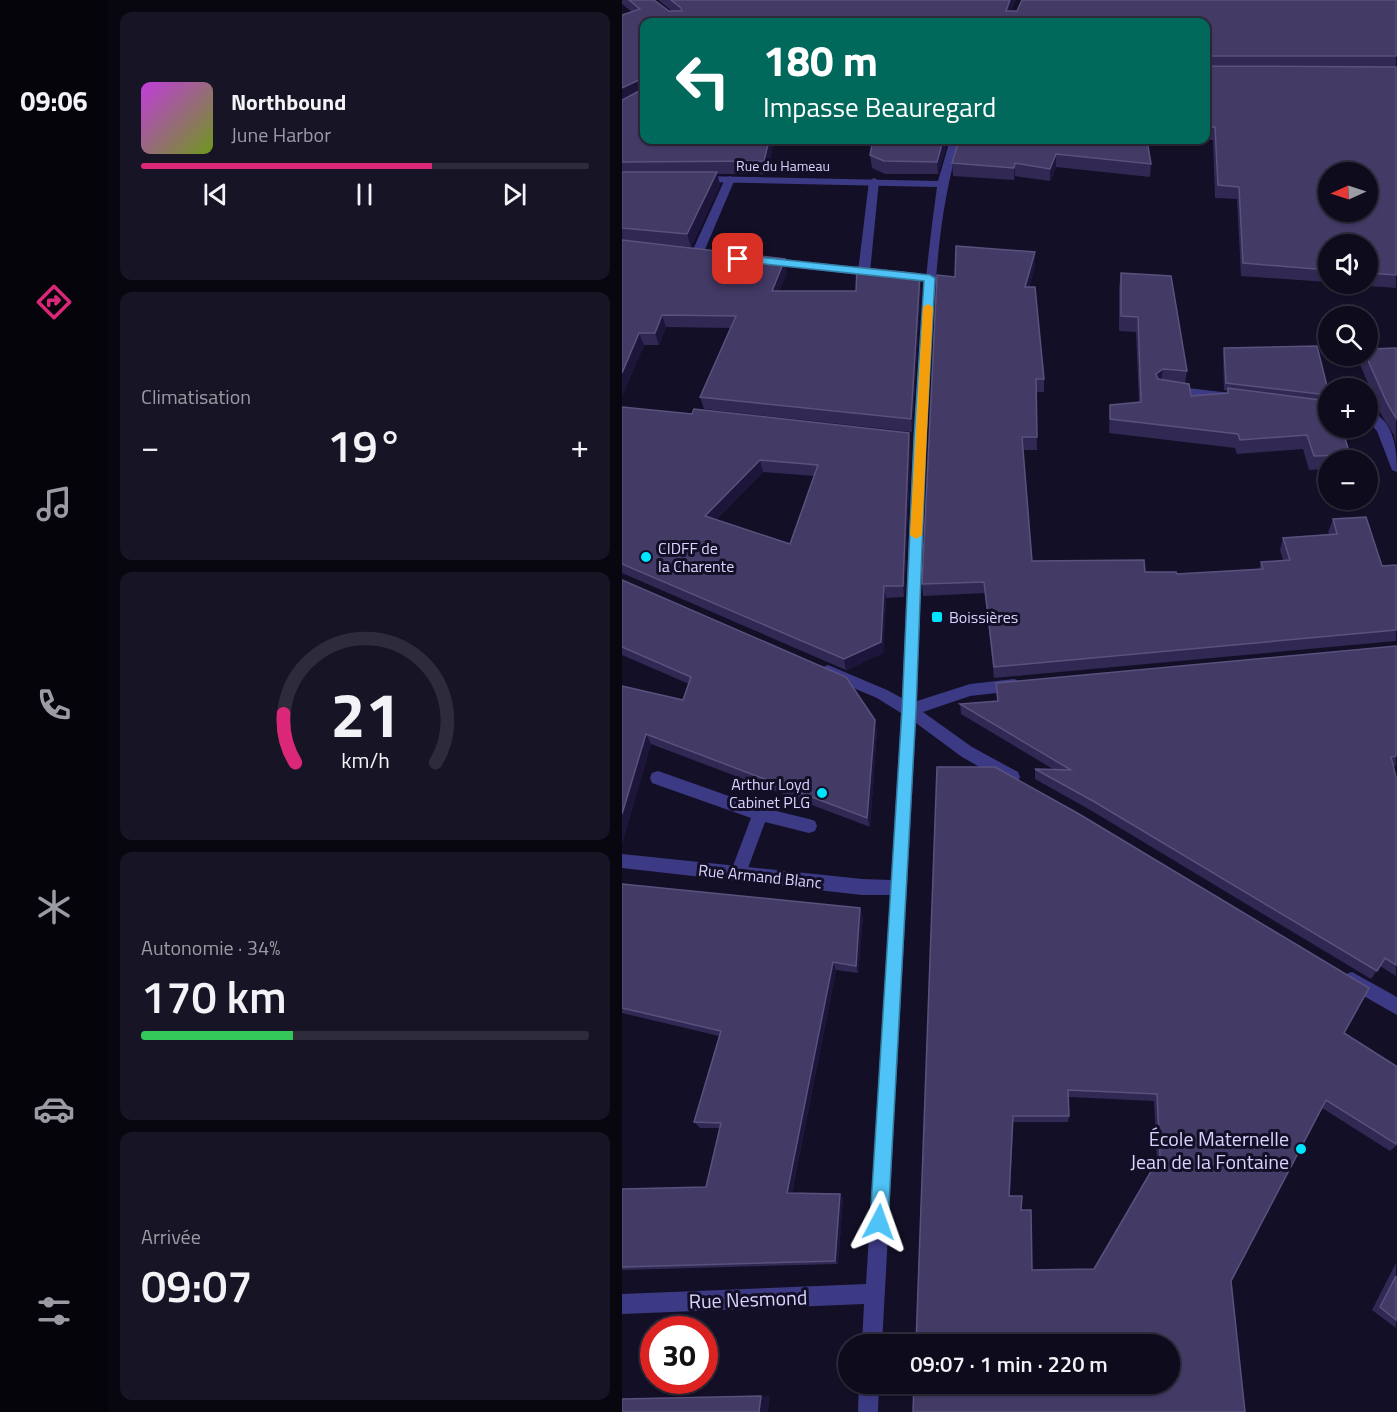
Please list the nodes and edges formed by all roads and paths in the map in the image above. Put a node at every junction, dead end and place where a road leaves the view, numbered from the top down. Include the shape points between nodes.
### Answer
1 (954, 144) edge
2 (687, 179) edge
3 (730, 179) junction
4 (874, 181) junction
5 (943, 184) junction
6 (697, 254) edge
7 (752, 260) edge
8 (864, 272) junction
9 (887, 274) edge
10 (1162, 389) edge
11 (1240, 398) edge
12 (1378, 423) edge
13 (1396, 467) edge
14 (817, 666) edge
15 (1032, 683) edge
16 (909, 710) junction
17 (658, 778) dead end
18 (1026, 785) edge
19 (760, 814) junction
20 (809, 826) dead end
21 (622, 861) edge
22 (738, 874) junction
23 (899, 888) junction
24 (1336, 970) edge
25 (1396, 1007) edge
26 (874, 1294) junction
27 (622, 1304) edge
28 (872, 1334) edge
29 (869, 1394) edge
30 (868, 1412) edge

1 - 5 street
2 - 3 street, Rue du Hameau
3 - 4 street, Rue du Hameau
3 - 6 street
4 - 5 street, Rue du Hameau
4 - 8 street
5 - 16 street via 925,278 914,439
7 - 8 street
8 - 9 street
10 - 11 street
12 - 13 street
14 - 16 street
15 - 16 street via 970,690
16 - 18 street via 967,752
16 - 23 street
17 - 19 street
19 - 20 street
19 - 22 street
21 - 22 street, Rue Armand Blanc
22 - 23 street, Rue Armand Blanc
23 - 26 street
24 - 25 street
26 - 27 street, Rue Nesmond
26 - 28 street
29 - 30 street

